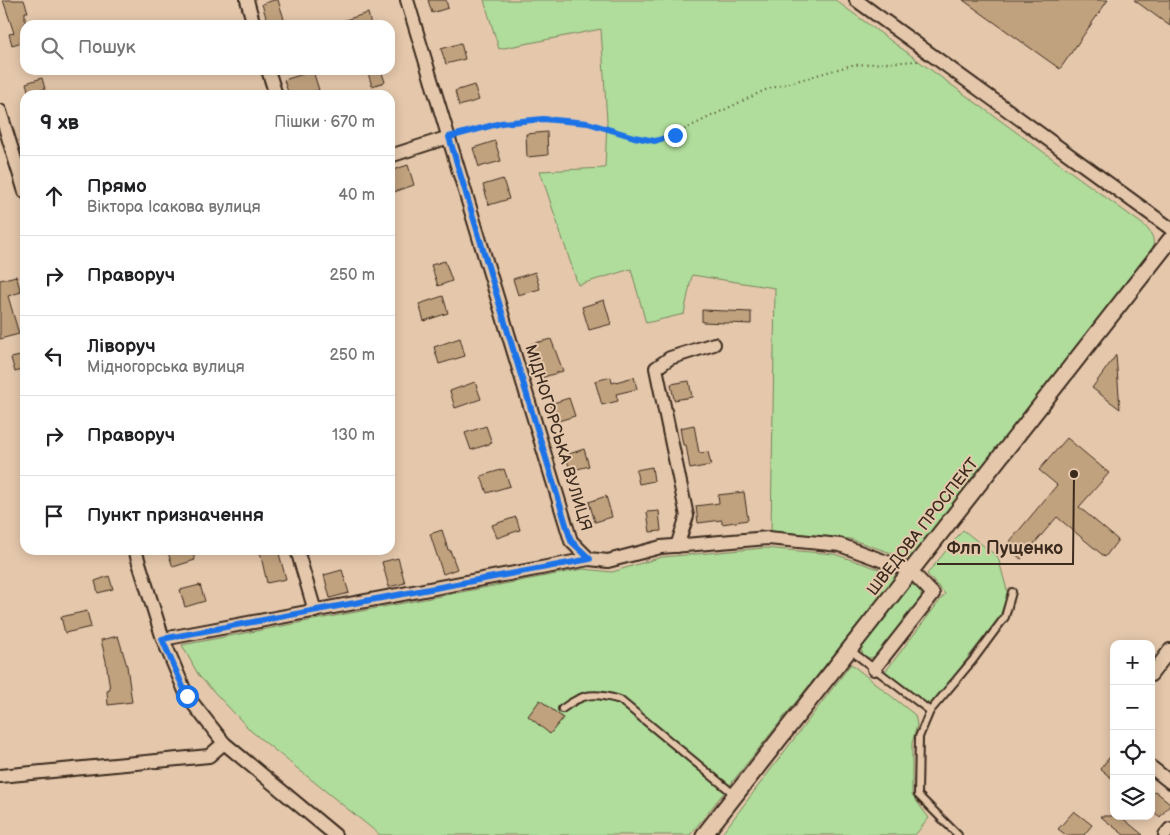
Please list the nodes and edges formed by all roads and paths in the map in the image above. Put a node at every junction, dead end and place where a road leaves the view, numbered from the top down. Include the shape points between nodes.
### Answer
1 (246, 0) edge
2 (407, 0) edge
3 (856, 0) edge
4 (252, 20) edge
5 (926, 51) junction
6 (270, 75) edge
7 (274, 90) edge
8 (0, 111) edge
9 (449, 137) junction
10 (5, 140) edge
11 (395, 154) edge
12 (20, 179) edge
13 (1170, 228) edge
14 (1170, 240) edge
15 (714, 344) dead end
16 (677, 546) junction
17 (137, 555) edge
18 (298, 555) edge
19 (590, 559) junction
20 (911, 571) junction
21 (1012, 592) dead end
22 (315, 612) junction
23 (162, 639) junction
24 (849, 649) junction
25 (1170, 650) edge
26 (874, 669) junction
27 (1155, 669) edge
28 (562, 709) dead end
29 (930, 711) junction
30 (224, 743) junction
31 (1155, 770) edge
32 (0, 776) edge
33 (1170, 782) edge
34 (735, 795) junction
35 (1170, 829) edge
36 (335, 835) edge
37 (704, 835) edge
38 (958, 835) edge
39 (1165, 835) edge

1 - 4 street
2 - 9 street, МІДНОГОРСЬКА ВУЛИЦЯ
3 - 5 street
5 - 9 path via 917,61 852,65 765,90 675,135 655,141 588,123 543,119 501,123
5 - 13 street
6 - 7 street
8 - 10 street
9 - 11 street
9 - 19 street, МІДНОГОРСЬКА ВУЛИЦЯ via 571,541
10 - 12 street
14 - 20 street, ШВЕДОВА ПРОСПЕКТ
15 - 16 street via 670,358 656,368 687,516
16 - 19 street via 608,561
16 - 20 street via 768,538 840,545
17 - 23 street
18 - 22 street
19 - 22 street
20 - 24 street, ШВЕДОВА ПРОСПЕКТ
20 - 26 street via 933,594
21 - 29 lane via 1005,617
22 - 23 street
23 - 30 street via 187,696
24 - 26 lane
24 - 34 street, ШВЕДОВА ПРОСПЕКТ
25 - 27 street
26 - 29 lane
28 - 34 lane via 592,694 620,700
29 - 38 lane via 919,737 918,795
30 - 32 street via 209,756
30 - 36 street
31 - 33 street
34 - 37 street, ШВЕДОВА ПРОСПЕКТ
35 - 39 street

